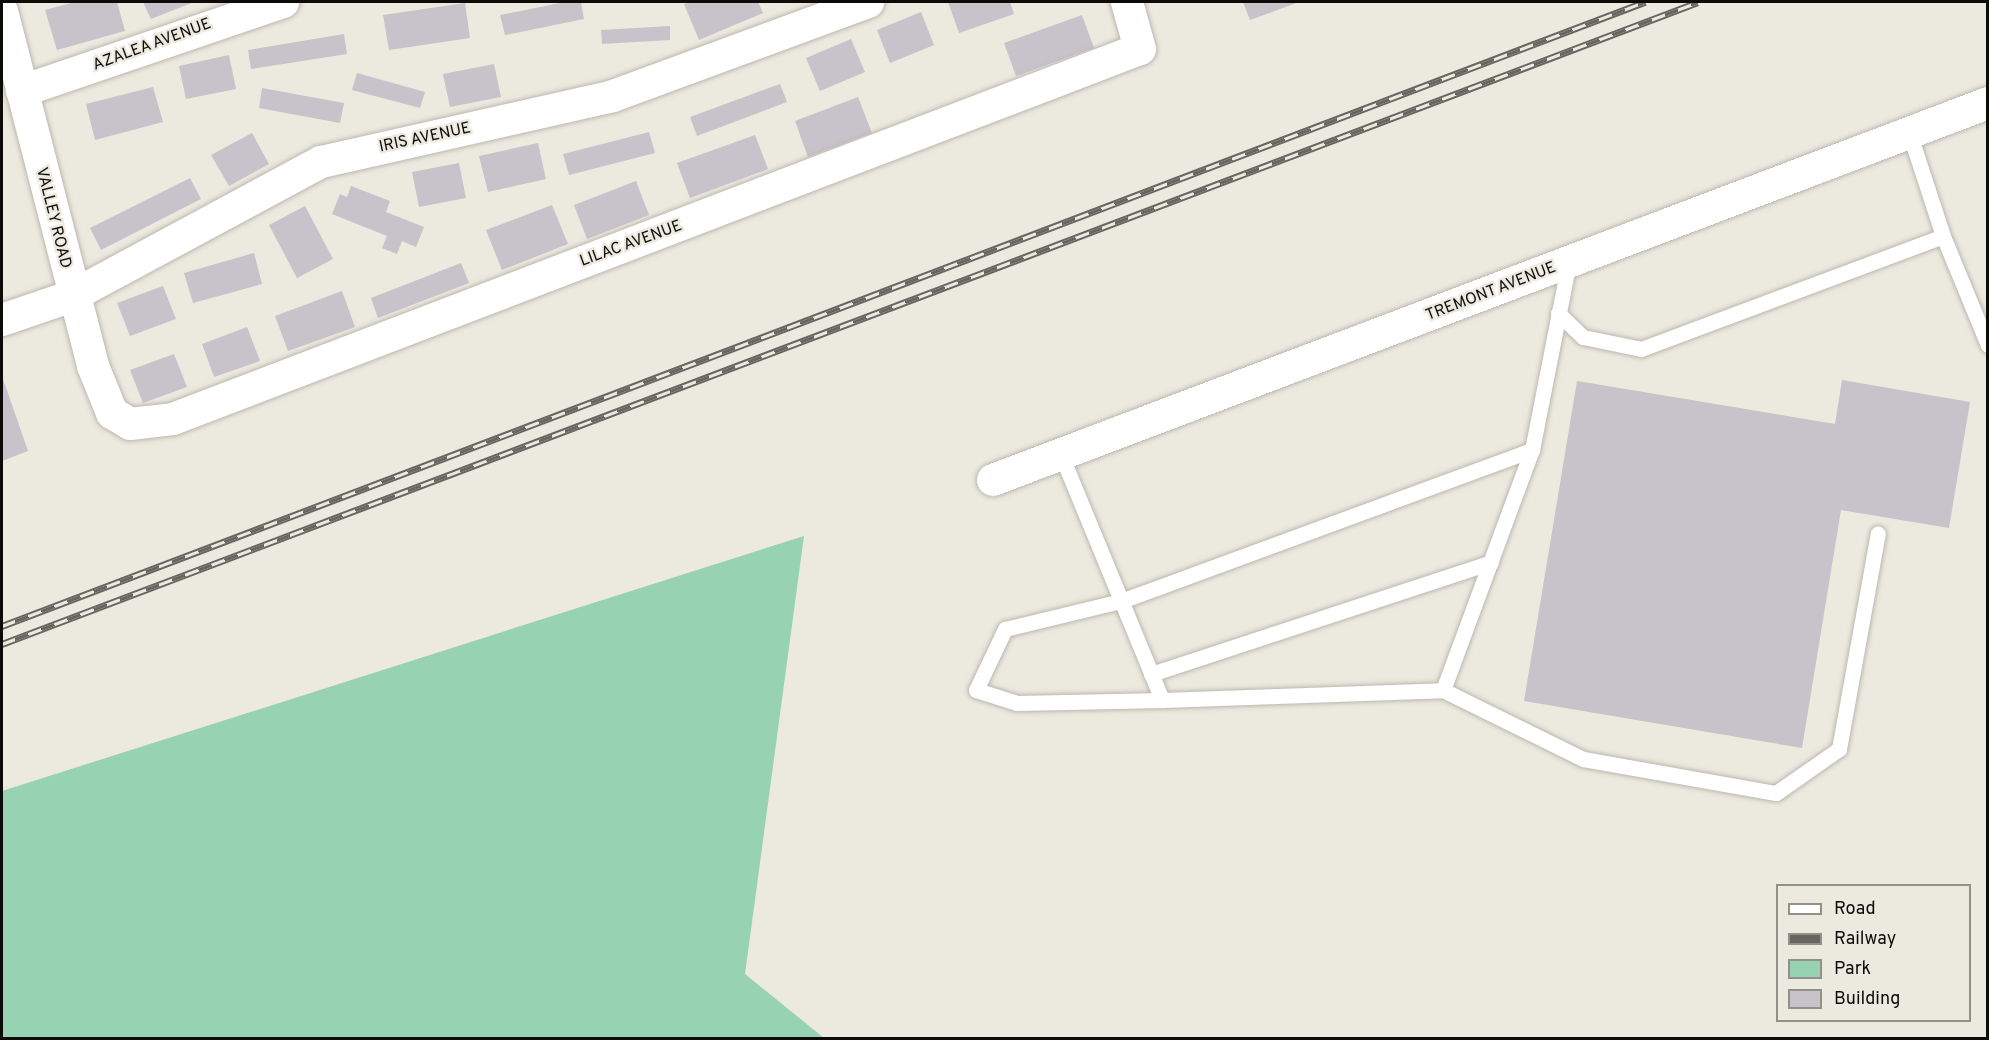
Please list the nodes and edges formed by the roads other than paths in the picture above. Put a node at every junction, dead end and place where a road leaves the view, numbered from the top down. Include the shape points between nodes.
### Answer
1 (283, 2) edge
2 (868, 2) edge
3 (1127, 2) edge
4 (2, 11) edge
5 (22, 91) junction
6 (1988, 103) edge
7 (1910, 135) junction
8 (1943, 236) junction
9 (1569, 262) junction
10 (72, 296) junction
11 (1558, 314) junction
12 (2, 320) edge
13 (1988, 345) edge
14 (119, 420) joint
15 (1532, 450) junction
16 (1062, 457) junction
17 (993, 480) dead end
18 (1878, 533) dead end
19 (1491, 562) junction
20 (1121, 601) junction
21 (1151, 674) junction
22 (1443, 690) junction
23 (1162, 700) junction

1 - 5 street, AZALEA AVENUE
2 - 10 street, IRIS AVENUE via 613,96 321,162
3 - 14 street, LILAC AVENUE via 1140,49 173,418 142,424
4 - 5 street, VALLEY ROAD
5 - 10 street, VALLEY ROAD
6 - 7 street, TREMONT AVENUE
7 - 8 lane
7 - 9 street, TREMONT AVENUE
8 - 11 lane via 1641,349 1583,337
8 - 13 lane
9 - 11 lane
9 - 16 street, TREMONT AVENUE
10 - 12 street, IRIS AVENUE
10 - 14 street, VALLEY ROAD via 93,366
11 - 15 lane
15 - 19 lane
15 - 20 lane
16 - 17 street, TREMONT AVENUE
16 - 20 lane
18 - 22 lane via 1839,749 1776,793 1582,759
19 - 21 lane
19 - 22 lane
20 - 21 lane
20 - 23 lane via 1005,629 976,690 1017,703
21 - 23 lane
22 - 23 lane

